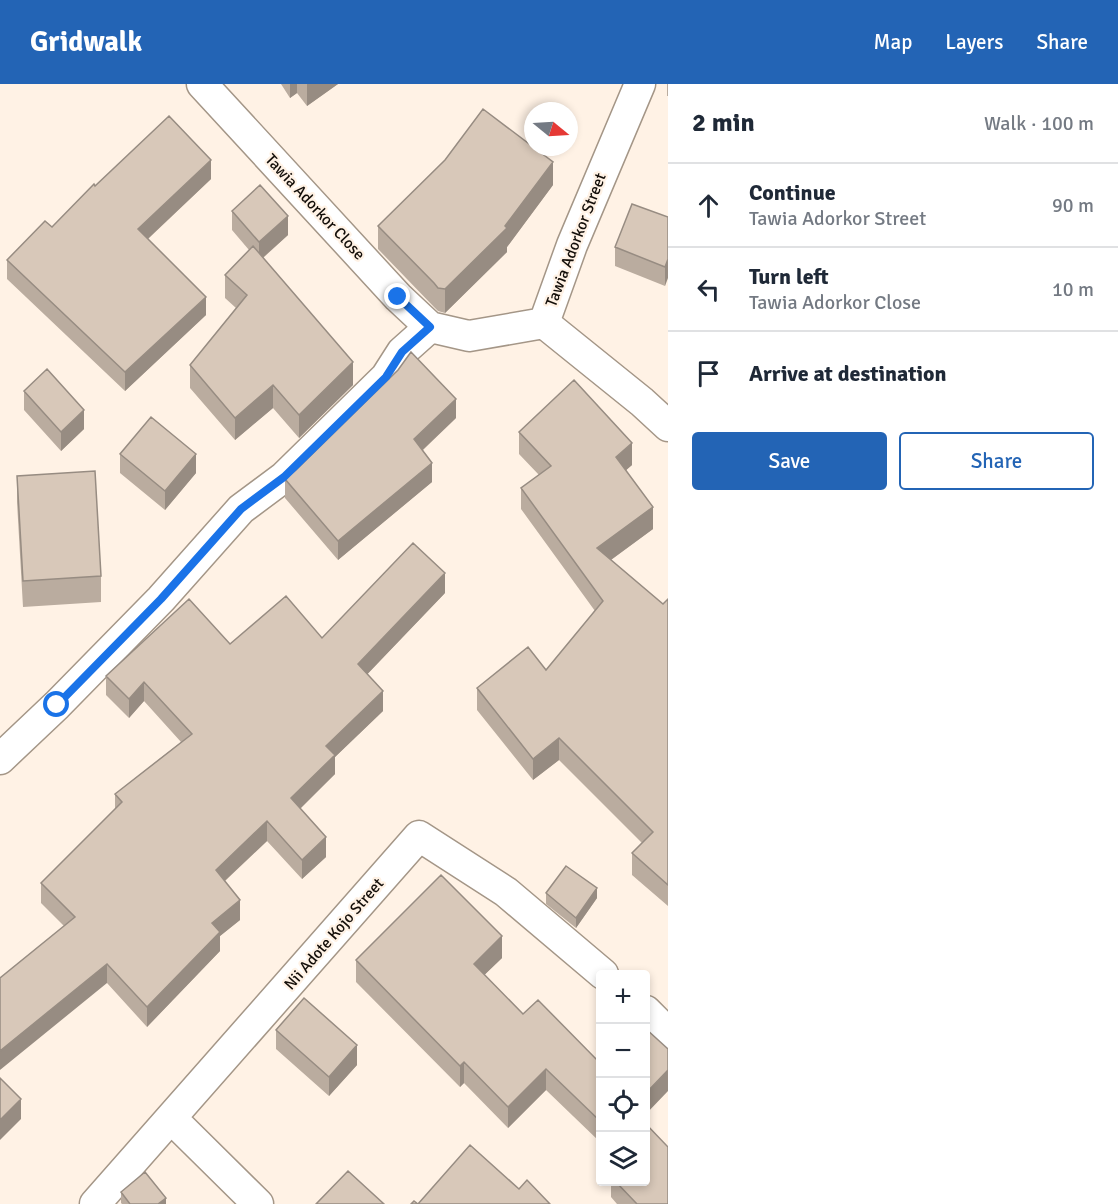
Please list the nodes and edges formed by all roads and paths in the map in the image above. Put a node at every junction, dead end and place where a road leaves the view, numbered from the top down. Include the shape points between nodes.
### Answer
1 (202, 84) edge
2 (640, 84) edge
3 (544, 323) junction
4 (430, 327) junction
5 (668, 426) edge
6 (0, 759) edge
7 (597, 970) edge
8 (650, 1016) edge
9 (668, 1033) edge
10 (172, 1119) junction
11 (95, 1204) edge
12 (258, 1204) edge

1 - 4 street, Tawia Adorkor Close
2 - 3 street, Tawia Adorkor Street
3 - 4 street, Tawia Adorkor Street via 469,336
3 - 5 street
4 - 6 street via 402,352 386,377 284,477 241,509 153,608
7 - 10 street, Nii Adote Kojo Street via 506,892 419,836
8 - 9 street
10 - 11 street, Nii Adote Kojo Street
10 - 12 street

